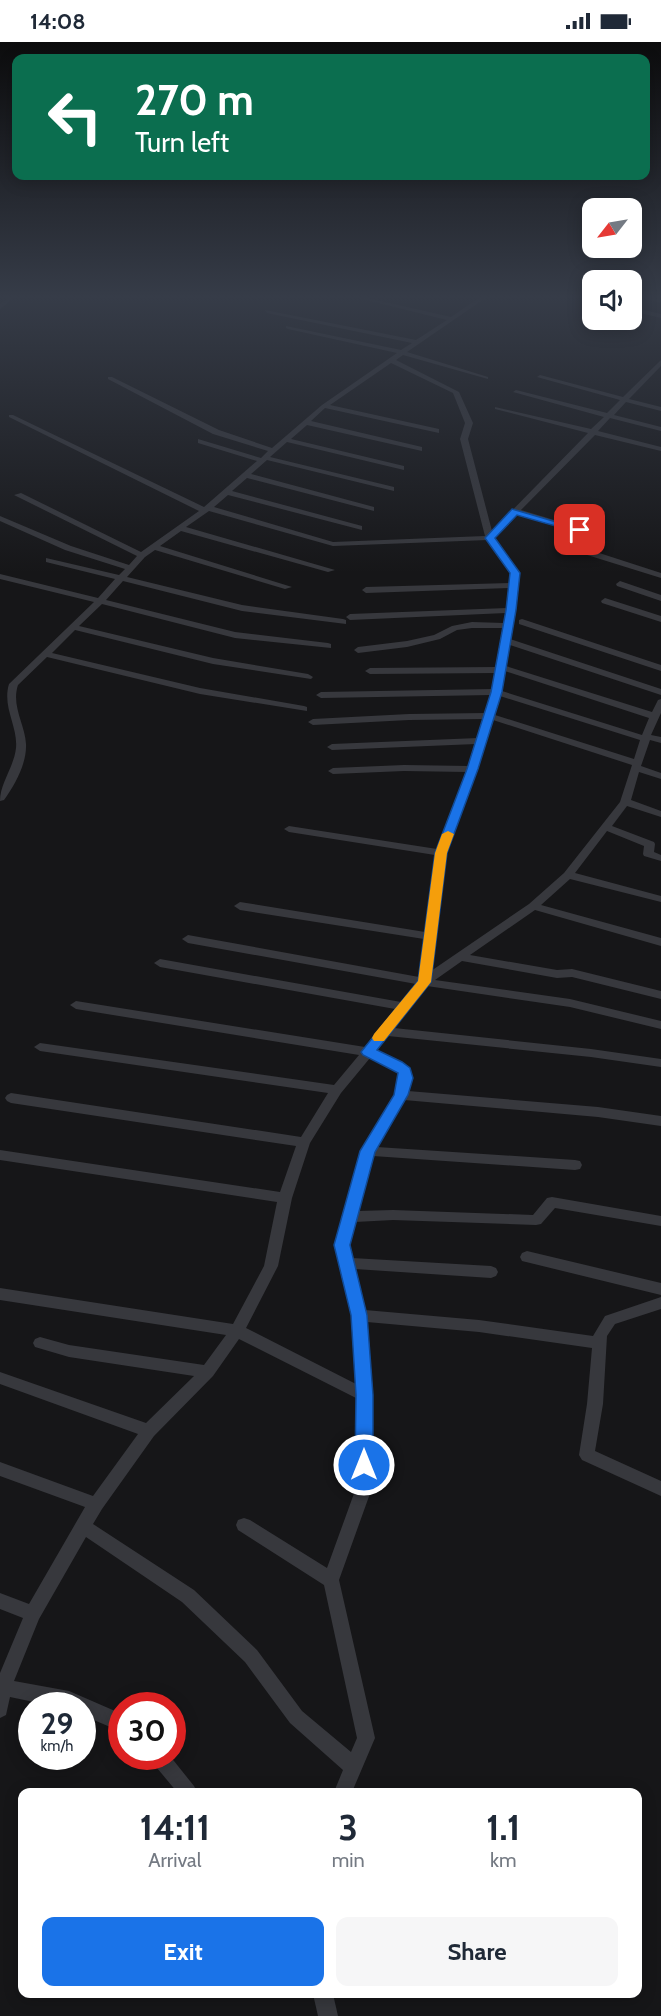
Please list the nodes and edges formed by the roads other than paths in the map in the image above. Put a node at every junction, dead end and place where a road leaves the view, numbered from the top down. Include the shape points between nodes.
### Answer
1 (132, 389) edge
2 (348, 389) edge
3 (450, 389) edge
4 (587, 389) edge
5 (635, 389) edge
6 (516, 392) dead end
7 (625, 399) junction
8 (324, 406) junction
9 (498, 408) dead end
10 (661, 409) edge
11 (12, 416) dead end
12 (609, 416) junction
13 (305, 422) junction
14 (661, 429) edge
15 (436, 431) dead end
16 (592, 432) junction
17 (286, 440) junction
18 (201, 441) dead end
19 (419, 450) dead end
20 (661, 450) edge
21 (274, 451) junction
22 (265, 459) junction
23 (401, 468) dead end
24 (246, 475) junction
25 (391, 489) dead end
26 (227, 492) junction
27 (18, 495) dead end
28 (207, 509) junction
29 (371, 509) dead end
30 (515, 511) junction
31 (0, 518) edge
32 (180, 528) junction
33 (359, 528) dead end
34 (601, 537) dead end
35 (490, 538) junction
36 (154, 547) junction
37 (587, 552) dead end
38 (142, 555) junction
39 (49, 560) dead end
40 (130, 568) junction
41 (331, 570) dead end
42 (0, 576) edge
43 (661, 576) edge
44 (121, 578) junction
45 (620, 584) dead end
46 (514, 585) junction
47 (288, 587) dead end
48 (366, 590) dead end
49 (661, 598) edge
50 (100, 601) junction
51 (605, 601) dead end
52 (511, 610) junction
53 (661, 619) edge
54 (522, 622) dead end
55 (509, 626) junction
56 (74, 627) junction
57 (507, 641) junction
58 (328, 646) dead end
59 (358, 650) dead end
60 (46, 654) junction
61 (501, 668) junction
62 (661, 668) edge
63 (370, 671) dead end
64 (308, 677) dead end
65 (496, 692) junction
66 (321, 695) dead end
67 (659, 704) edge
68 (304, 709) dead end
69 (489, 716) junction
70 (313, 722) dead end
71 (646, 738) junction
72 (661, 740) edge
73 (482, 741) junction
74 (332, 747) dead end
75 (637, 765) junction
76 (473, 769) junction
77 (333, 771) dead end
78 (661, 776) edge
79 (2, 791) edge
80 (624, 802) junction
81 (661, 814) edge
82 (605, 827) junction
83 (289, 829) dead end
84 (441, 853) junction
85 (661, 858) edge
86 (568, 875) junction
87 (661, 899) edge
88 (240, 906) dead end
89 (533, 906) junction
90 (430, 936) junction
91 (188, 939) dead end
92 (661, 942) edge
93 (459, 957) junction
94 (160, 963) dead end
95 (424, 982) junction
96 (661, 995) edge
97 (76, 1005) dead end
98 (404, 1007) junction
99 (661, 1025) edge
100 (384, 1031) junction
101 (40, 1047) dead end
102 (368, 1052) junction
103 (661, 1063) edge
104 (337, 1090) junction
105 (401, 1095) junction
106 (11, 1098) dead end
107 (661, 1121) edge
108 (304, 1142) junction
109 (368, 1151) junction
110 (0, 1155) edge
111 (575, 1166) dead end
112 (285, 1198) junction
113 (350, 1217) junction
114 (661, 1221) edge
115 (527, 1257) dead end
116 (347, 1263) junction
117 (491, 1272) dead end
118 (661, 1289) edge
119 (0, 1294) edge
120 (661, 1303) edge
121 (359, 1315) junction
122 (237, 1331) junction
123 (40, 1343) dead end
124 (600, 1343) junction
125 (208, 1372) junction
126 (0, 1378) edge
127 (364, 1395) junction
128 (149, 1431) junction
129 (0, 1469) edge
130 (661, 1489) edge
131 (96, 1504) junction
132 (244, 1525) dead end
133 (83, 1526) junction
134 (331, 1580) junction
135 (0, 1601) edge
136 (33, 1614) junction
137 (3, 1687) junction
138 (28, 1692) edge
139 (0, 1709) edge
140 (352, 1766) junction
141 (170, 1770) edge
142 (185, 1788) edge
143 (344, 1788) edge
144 (324, 1998) edge
145 (328, 2016) edge

1 - 21 street via 216,432
2 - 8 street
3 - 35 street via 456,392 469,423 464,440
4 - 7 street
5 - 7 street
6 - 12 street
7 - 10 street
7 - 12 street
8 - 13 street
8 - 15 street
9 - 16 street
11 - 28 street
12 - 14 street
12 - 16 street
13 - 17 street
13 - 19 street
16 - 20 street
16 - 30 street
17 - 21 street
17 - 23 street
18 - 22 street
21 - 22 street
22 - 24 street
22 - 25 street
24 - 26 street
24 - 29 street
26 - 28 street
26 - 33 street
27 - 38 street
28 - 32 street
28 - 35 street via 333,544
30 - 34 street
30 - 35 street
31 - 40 street via 68,548
32 - 36 street
32 - 41 street
35 - 46 street via 515,573
36 - 38 street
36 - 47 street
37 - 43 street
38 - 40 street
39 - 44 street
40 - 44 street
42 - 50 street
44 - 50 street
44 - 52 street via 263,612 347,620
45 - 49 street
46 - 48 street
46 - 52 street
50 - 56 street
50 - 58 street via 235,635
51 - 53 street
52 - 55 street
54 - 62 street
55 - 57 street
55 - 59 street via 472,625 417,642
56 - 60 street
56 - 64 street via 213,661
57 - 61 street
57 - 67 street
60 - 68 street via 200,691
60 - 79 street via 11,689 21,747
61 - 63 street
61 - 65 street
61 - 67 street
65 - 66 street
65 - 69 street
65 - 71 street
67 - 71 street
69 - 70 street
69 - 73 street
69 - 75 street
71 - 72 street
71 - 75 street
73 - 74 street
73 - 76 street
75 - 78 street
75 - 80 street
76 - 77 street
76 - 84 street
80 - 81 street
80 - 82 street
82 - 85 street via 648,843 648,854
82 - 86 street
83 - 84 street
84 - 90 street
86 - 87 street
86 - 89 street
88 - 90 street
89 - 92 street
89 - 93 street
90 - 95 street
91 - 95 street
93 - 95 street
93 - 96 street via 557,974 572,973
94 - 98 street
95 - 98 street
95 - 99 street via 570,1003
97 - 102 street
98 - 100 street
100 - 102 street
100 - 103 street
101 - 104 street
102 - 104 street
102 - 105 street via 405,1071
104 - 108 street
105 - 107 street
105 - 109 street
106 - 108 street
108 - 112 street
109 - 111 street
109 - 113 street
110 - 112 street
112 - 122 street via 270,1266
113 - 114 street via 536,1220 552,1202
113 - 116 street via 342,1245
115 - 118 street
116 - 117 street
116 - 121 street
119 - 122 street
120 - 124 street via 610,1320 600,1335
121 - 124 street
121 - 127 street
122 - 125 street
122 - 127 street
123 - 125 street
124 - 130 street via 587,1455
125 - 128 street
126 - 128 street
127 - 134 street via 364,1488
128 - 131 street
129 - 131 street
131 - 133 street
132 - 134 street
133 - 136 street
133 - 140 street via 188,1596 251,1656 296,1717
134 - 140 street via 366,1738
135 - 136 street
136 - 137 street
137 - 138 street
137 - 139 street
140 - 143 street
141 - 142 street
144 - 145 street

